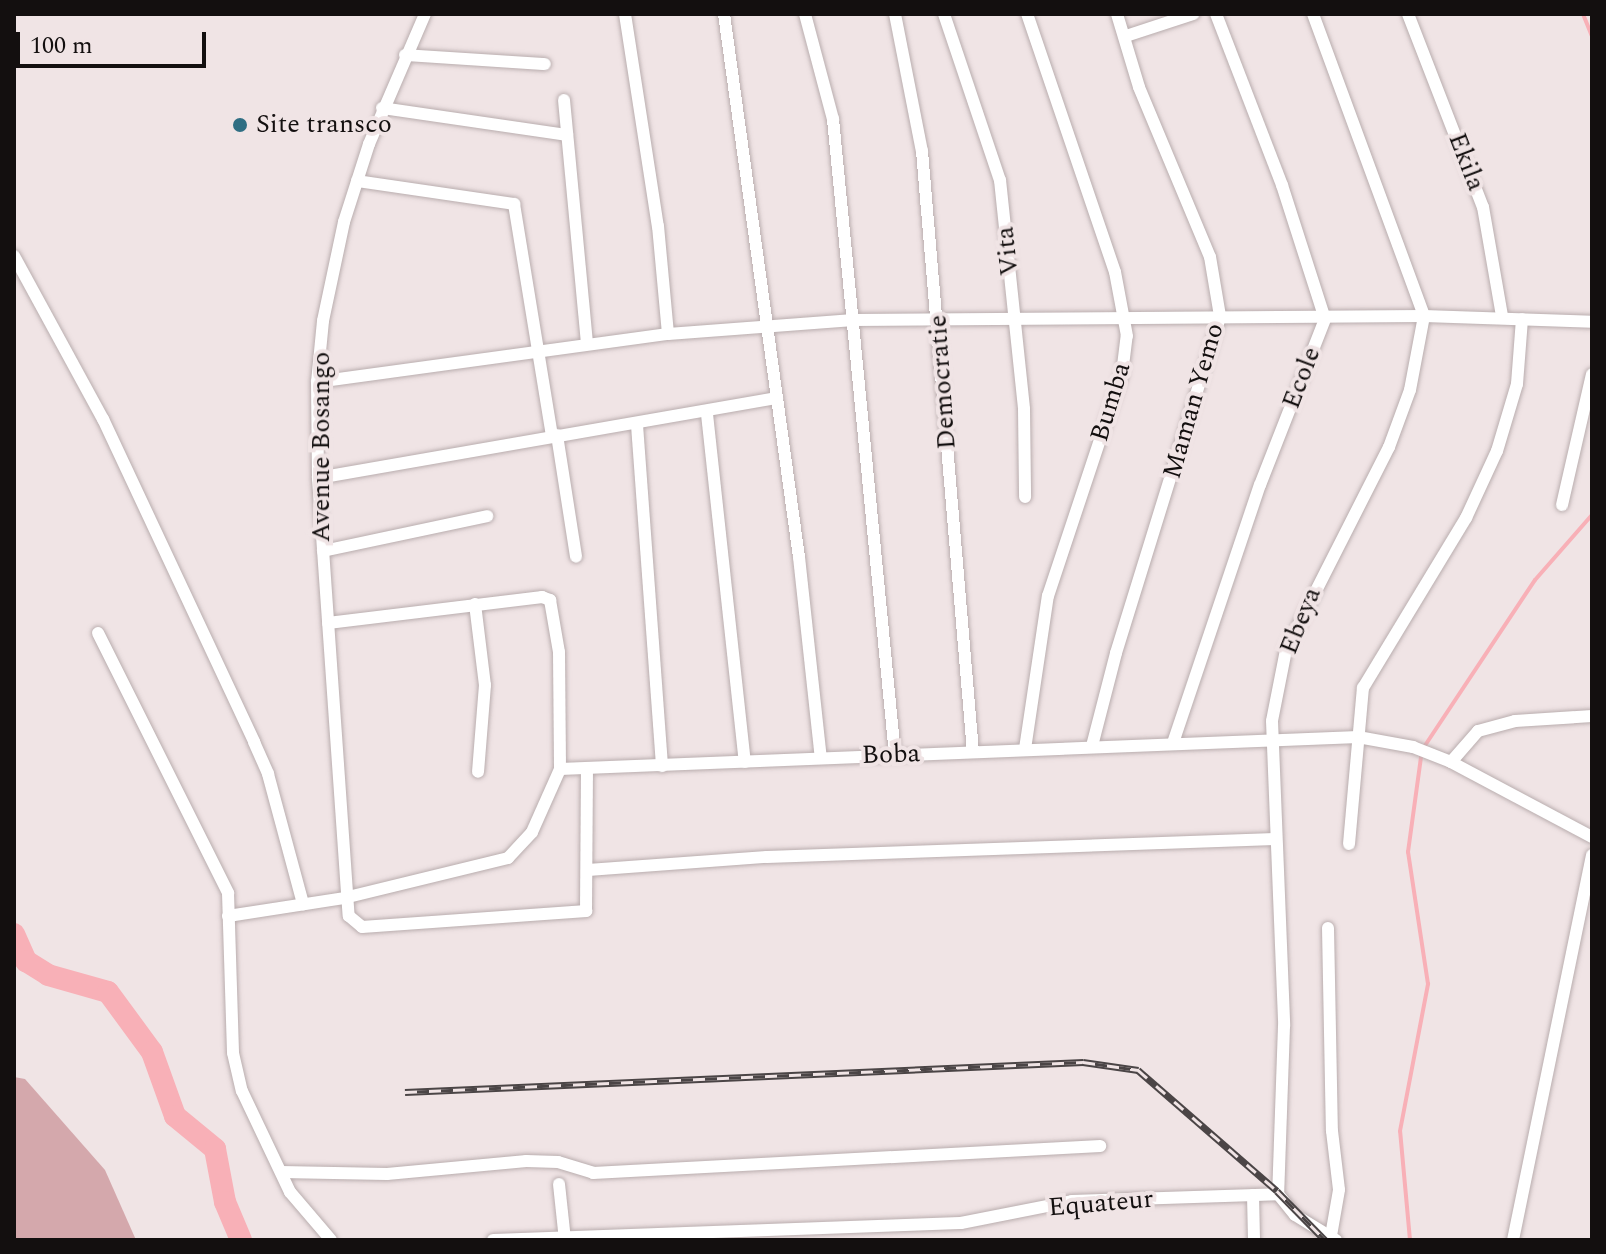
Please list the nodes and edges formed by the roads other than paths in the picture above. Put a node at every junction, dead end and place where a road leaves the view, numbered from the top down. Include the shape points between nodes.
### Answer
1 (425, 14) edge
2 (625, 14) edge
3 (724, 14) edge
4 (805, 14) edge
5 (895, 14) edge
6 (944, 14) edge
7 (1027, 14) edge
8 (1117, 14) edge
9 (1193, 14) edge
10 (1216, 14) edge
11 (1313, 14) edge
12 (1408, 14) edge
13 (1126, 36) junction
14 (405, 55) junction
15 (545, 64) dead end
16 (564, 100) dead end
17 (382, 108) junction
18 (567, 135) junction
19 (357, 181) junction
20 (14, 256) edge
21 (1220, 316) junction
22 (1424, 316) junction
23 (1502, 316) junction
24 (939, 319) junction
25 (1325, 319) junction
26 (1522, 319) junction
27 (853, 320) junction
28 (1015, 320) junction
29 (1125, 320) junction
30 (1592, 322) edge
31 (768, 326) junction
32 (668, 334) junction
33 (587, 344) junction
34 (536, 351) junction
35 (1592, 374) edge
36 (317, 382) junction
37 (777, 398) junction
38 (707, 414) junction
39 (637, 425) junction
40 (555, 436) junction
41 (318, 478) junction
42 (1025, 497) dead end
43 (1562, 505) dead end
44 (487, 516) dead end
45 (323, 551) junction
46 (576, 557) dead end
47 (475, 604) junction
48 (328, 623) junction
49 (98, 633) dead end
50 (1592, 716) edge
51 (1358, 737) junction
52 (1271, 739) junction
53 (1173, 743) junction
54 (1092, 746) junction
55 (1025, 749) junction
56 (973, 752) junction
57 (895, 755) junction
58 (821, 758) junction
59 (745, 762) junction
60 (1451, 762) junction
61 (662, 766) junction
62 (560, 769) junction
63 (587, 770) junction
64 (478, 772) dead end
65 (1592, 837) edge
66 (1275, 839) junction
67 (1349, 844) dead end
68 (1592, 855) edge
69 (588, 870) junction
70 (344, 898) junction
71 (303, 904) junction
72 (228, 916) junction
73 (1328, 928) dead end
74 (1100, 1146) dead end
75 (281, 1172) junction
76 (559, 1184) dead end
77 (1278, 1194) junction
78 (1253, 1195) junction
79 (775, 1235) edge
80 (1334, 1238) edge
81 (565, 1239) edge
82 (331, 1240) edge
83 (493, 1240) edge
84 (1254, 1240) edge
85 (1513, 1240) edge

1 - 14 street, Avenue Bosango
2 - 32 street via 658,226
3 - 31 street
4 - 27 street via 833,119
5 - 24 street, Democratie via 916,102
6 - 28 street, Vita via 1000,180
7 - 29 street, Bumba via 1088,187
8 - 13 street, Maman Yemo
9 - 13 street
10 - 25 street, Ecole via 1282,185
11 - 22 street, Ebeya
12 - 23 street, Ekila via 1483,207
13 - 21 street, Maman Yemo via 1139,87 1210,257
14 - 15 street
14 - 17 street, Avenue Bosango
16 - 18 street
17 - 18 street
17 - 19 street, Avenue Bosango
18 - 33 street
19 - 34 street via 514,204
19 - 36 street, Avenue Bosango via 323,321
20 - 71 street via 103,419 254,742 268,774
21 - 25 street
21 - 29 street
21 - 54 street, Maman Yemo
22 - 23 street
22 - 25 street
22 - 52 street, Ebeya via 1419,357 1389,447 1286,650
23 - 26 street
24 - 27 street
24 - 28 street
24 - 56 street, Democratie
25 - 53 street, Ecole via 1260,485
26 - 30 street
26 - 51 street via 1517,384 1497,451 1466,518 1363,688
27 - 31 street
27 - 57 street
28 - 29 street
28 - 42 street, Vita
29 - 55 street, Bumba via 1122,374 1048,596
31 - 32 street
31 - 37 street
32 - 33 street
33 - 34 street
34 - 36 street
34 - 40 street
35 - 43 street
36 - 41 street, Avenue Bosango
37 - 38 street
37 - 58 street
38 - 39 street
38 - 59 street
39 - 40 street
39 - 61 street
40 - 41 street
40 - 46 street
41 - 45 street, Avenue Bosango
44 - 45 street
45 - 48 street, Avenue Bosango
47 - 48 street
47 - 62 street via 542,597 554,607
47 - 64 street via 485,685
48 - 70 street, Avenue Bosango
49 - 72 street via 228,893
50 - 60 street via 1515,721 1478,731
51 - 52 street, Boba
51 - 60 street, Boba via 1413,747
51 - 67 street
52 - 53 street, Boba
52 - 66 street, Ebeya
53 - 54 street, Boba
54 - 55 street, Boba
55 - 56 street, Boba
56 - 57 street, Boba
57 - 58 street, Boba
58 - 59 street, Boba
59 - 61 street, Boba
60 - 65 street, Boba
61 - 63 street, Boba
62 - 63 street, Boba
62 - 70 street via 532,832 508,858
63 - 69 street
66 - 69 street via 767,857
66 - 77 street, Ebeya via 1284,1026
68 - 85 street
69 - 70 street via 590,902 576,916 362,927 349,916
70 - 71 street
71 - 72 street
72 - 75 street via 233,1053 242,1091
73 - 80 street via 1332,1131 1339,1190
74 - 75 street via 593,1173 558,1162 526,1161 387,1174
75 - 82 street via 290,1192
76 - 81 street
77 - 78 street, Equateur
77 - 80 street via 1295,1215
78 - 79 street, Equateur via 1072,1201 961,1223
78 - 84 street
79 - 81 street, Equateur
81 - 83 street, Equateur

